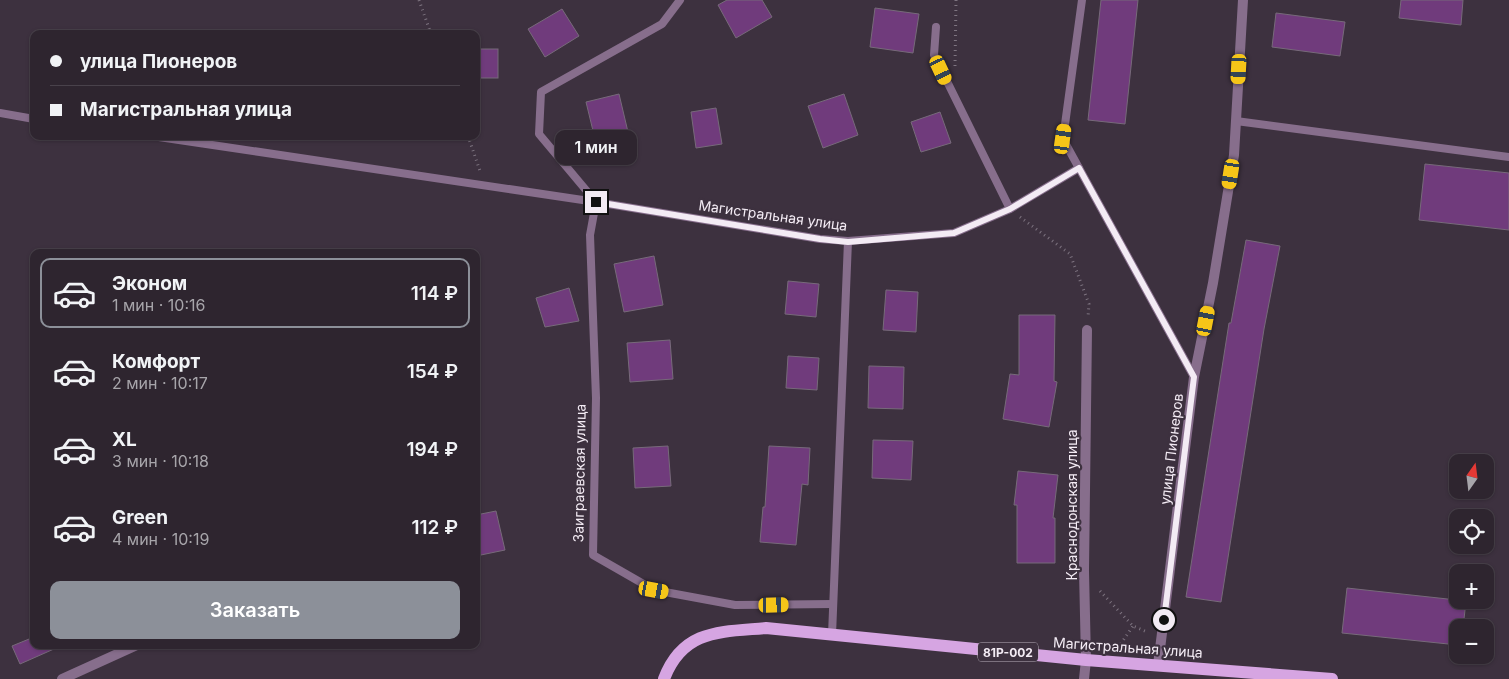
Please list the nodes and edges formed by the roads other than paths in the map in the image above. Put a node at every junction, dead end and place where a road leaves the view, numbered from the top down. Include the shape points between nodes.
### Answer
1 (680, 0) edge
2 (1082, 0) edge
3 (1243, 0) edge
4 (936, 27) dead end
5 (0, 114) edge
6 (30, 118) edge
7 (1236, 121) junction
8 (179, 140) edge
9 (1509, 157) edge
10 (1079, 168) junction
11 (596, 202) junction
12 (1010, 209) junction
13 (848, 242) junction
14 (1086, 330) road end
15 (1194, 377) junction
16 (833, 604) junction
17 (832, 635) junction
18 (128, 649) edge
19 (1086, 660) junction
20 (1158, 664) junction
21 (62, 679) edge
22 (664, 679) edge
23 (1084, 679) edge
24 (1332, 679) edge

1 - 11 lane via 662,24 540,92 539,134
2 - 10 lane via 1063,139
3 - 7 street, улица Пионеров
4 - 12 lane via 934,55
5 - 6 lane
7 - 9 lane
7 - 15 street, улица Пионеров via 1234,156
8 - 11 lane, Магистральная улица
10 - 12 lane, Магистральная улица
10 - 15 lane
11 - 13 lane, Магистральная улица
11 - 16 lane, Заиграевская улица via 590,235 596,398 593,555 654,590 735,606
12 - 13 lane, Магистральная улица via 954,233
13 - 16 lane
14 - 19 street, Краснодонская улица
15 - 20 street, улица Пионеров
16 - 17 lane
17 - 19 main road, Магистральная улица / 81Р-002
17 - 22 main road, Магистральная улица / 81Р-002 via 766,628 715,632 686,645
18 - 21 street
19 - 20 main road, Магистральная улица / 81Р-002
19 - 23 street, Краснодонская улица
20 - 24 main road, Магистральная улица / 81Р-002

